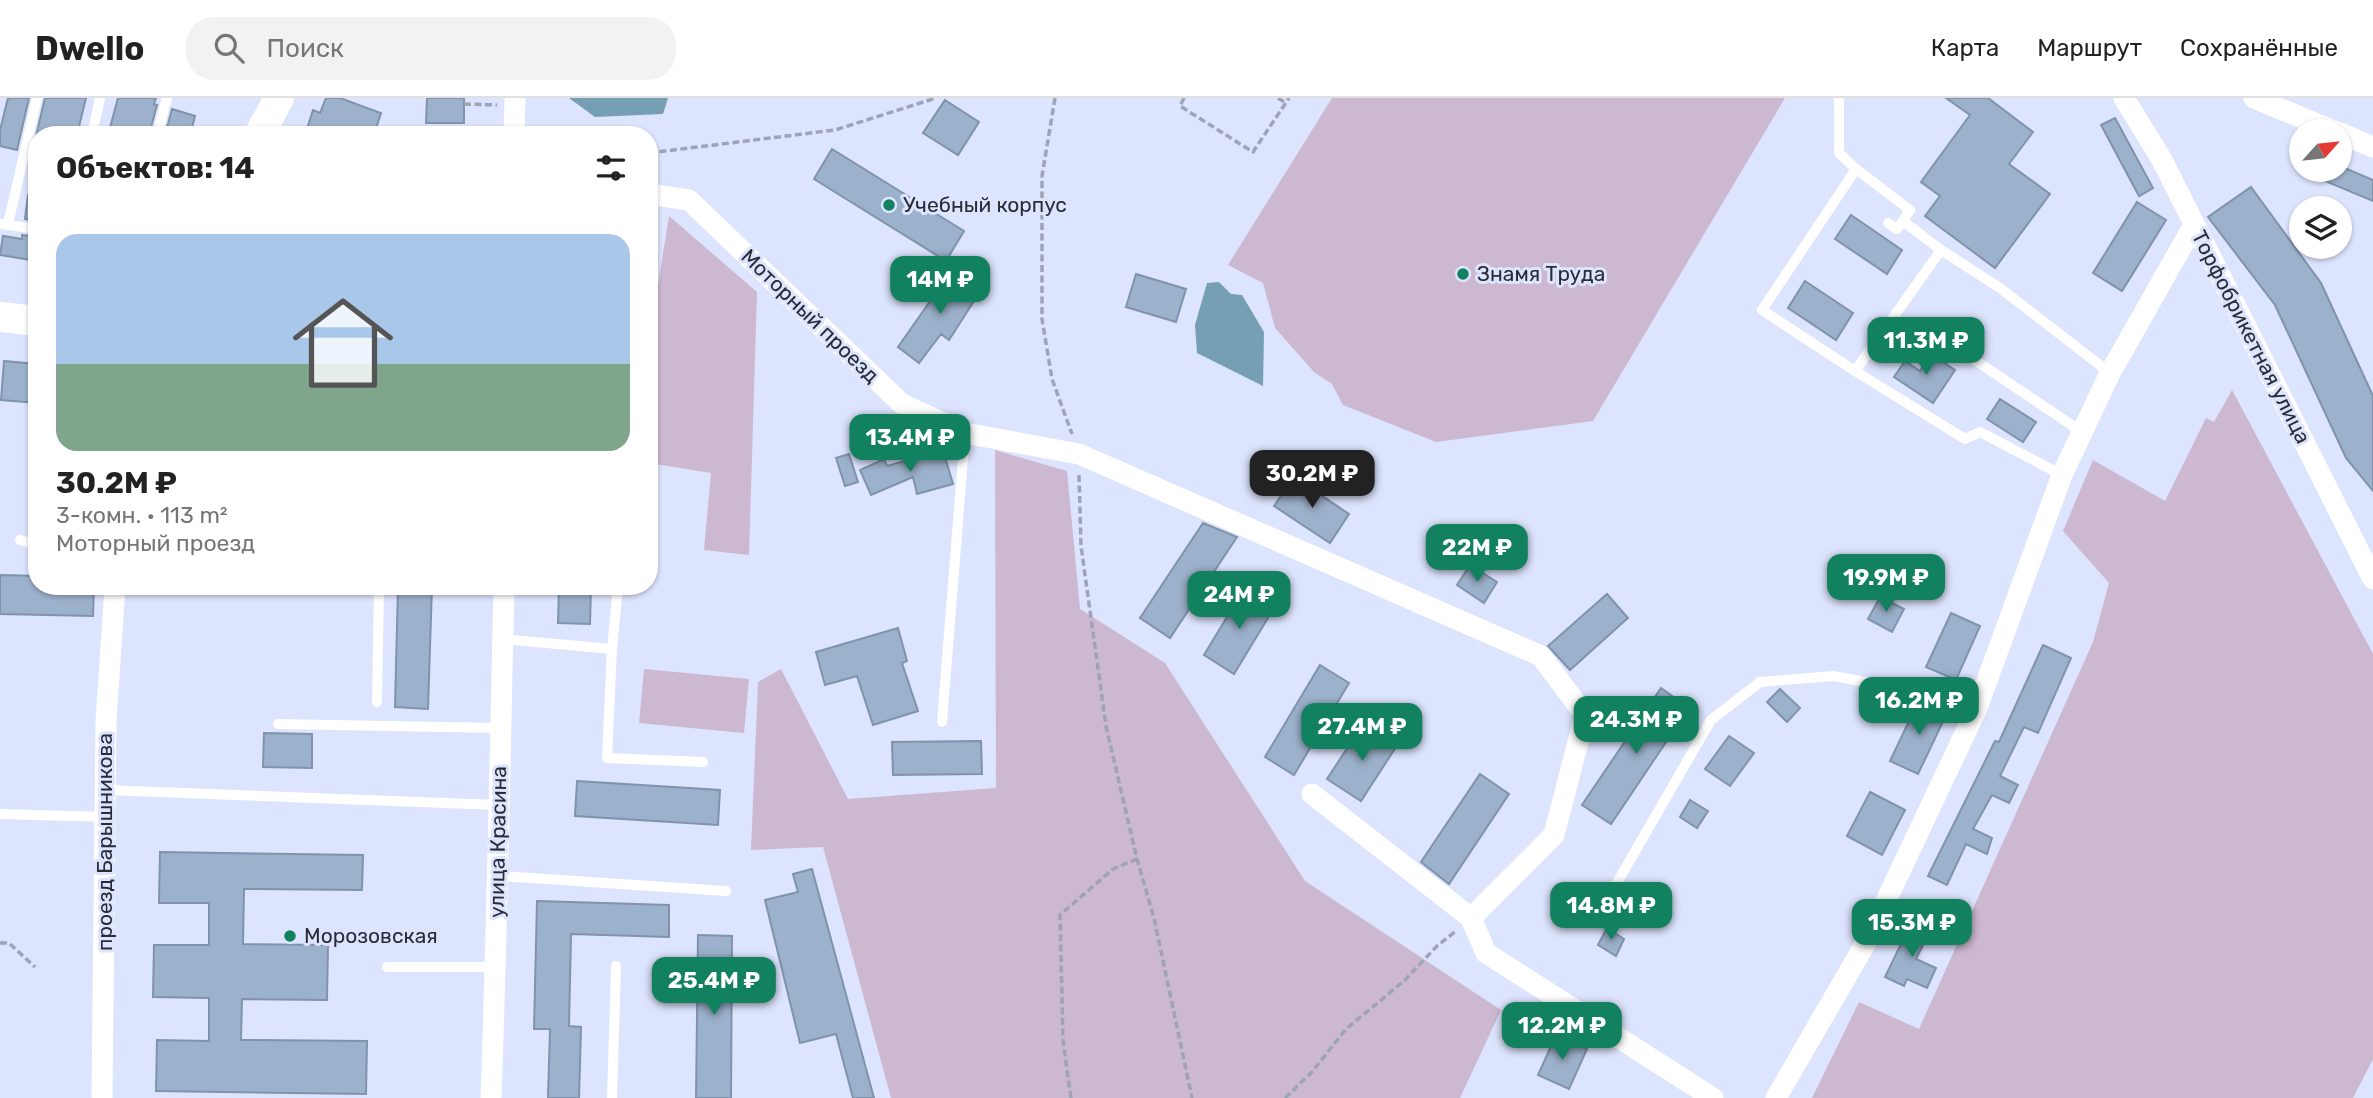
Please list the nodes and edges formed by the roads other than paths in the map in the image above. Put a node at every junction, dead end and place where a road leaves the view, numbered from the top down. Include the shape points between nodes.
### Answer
1 (37, 98) edge
2 (100, 98) edge
3 (167, 98) edge
4 (279, 98) edge
5 (285, 98) edge
6 (1839, 98) edge
7 (2124, 98) edge
8 (2254, 98) edge
9 (509, 102) edge
10 (2305, 119) edge
11 (30, 126) edge
12 (94, 126) edge
13 (159, 126) edge
14 (264, 126) edge
15 (276, 126) edge
16 (513, 126) edge
17 (28, 132) edge
18 (2352, 138) edge
19 (2373, 147) edge
20 (1856, 169) junction
21 (658, 199) edge
22 (1903, 220) junction
23 (1888, 223) dead end
24 (4, 224) edge
25 (2194, 225) junction
26 (28, 228) edge
27 (1941, 250) junction
28 (0, 317) edge
29 (28, 320) edge
30 (1948, 342) dead end
31 (1855, 370) junction
32 (2110, 373) junction
33 (2082, 432) junction
34 (965, 433) junction
35 (2062, 475) junction
36 (20, 540) dead end
37 (28, 542) edge
38 (2373, 579) edge
39 (114, 595) edge
40 (379, 595) edge
41 (504, 595) edge
42 (617, 595) edge
43 (503, 639) junction
44 (612, 649) junction
45 (377, 702) dead end
46 (1977, 708) junction
47 (942, 722) dead end
48 (278, 723) dead end
49 (500, 728) junction
50 (703, 762) dead end
51 (106, 790) junction
52 (1312, 794) dead end
53 (498, 805) junction
54 (0, 814) edge
55 (106, 817) junction
56 (499, 876) junction
57 (1615, 886) dead end
58 (726, 891) dead end
59 (1471, 918) junction
60 (617, 966) dead end
61 (387, 967) dead end
62 (496, 967) junction
63 (102, 1098) edge
64 (491, 1098) edge
65 (612, 1098) edge
66 (1713, 1098) edge
67 (1776, 1098) edge

1 - 11 lane
2 - 12 lane
3 - 13 lane
4 - 14 main road
5 - 15 main road
6 - 20 lane via 1839,153
7 - 25 street, Торфобрикетная улица
8 - 10 street
9 - 16 street
17 - 24 lane
18 - 19 street
20 - 22 lane via 1910,210
20 - 31 lane via 1762,310
21 - 34 street, Моторный проезд via 690,200 902,404
22 - 23 lane via 1897,229
22 - 27 lane
24 - 26 lane
25 - 32 street
25 - 38 street, Торфобрикетная улица
27 - 31 lane
27 - 32 lane via 2000,288
28 - 29 main road
30 - 33 lane
31 - 35 lane via 1965,439 1980,432
32 - 33 street
33 - 35 street
34 - 47 lane
34 - 59 street, Моторный проезд via 1079,454 1541,656 1585,715 1554,835
35 - 46 street
36 - 37 lane
39 - 51 street, проезд Барышникова
40 - 45 lane
41 - 43 street, улица Красина
42 - 44 lane
43 - 44 lane
43 - 49 street, улица Красина
44 - 50 lane via 607,758
46 - 57 lane via 1833,676 1760,682 1711,720
46 - 67 street via 1868,939
48 - 49 lane
49 - 53 street, улица Красина
51 - 53 lane
51 - 55 street, проезд Барышникова
52 - 59 street
53 - 56 street, улица Красина
54 - 55 lane
55 - 63 street, проезд Барышникова
56 - 58 lane
56 - 62 street, улица Красина
59 - 66 street via 1486,953
60 - 65 lane
61 - 62 lane
62 - 64 street, улица Красина

